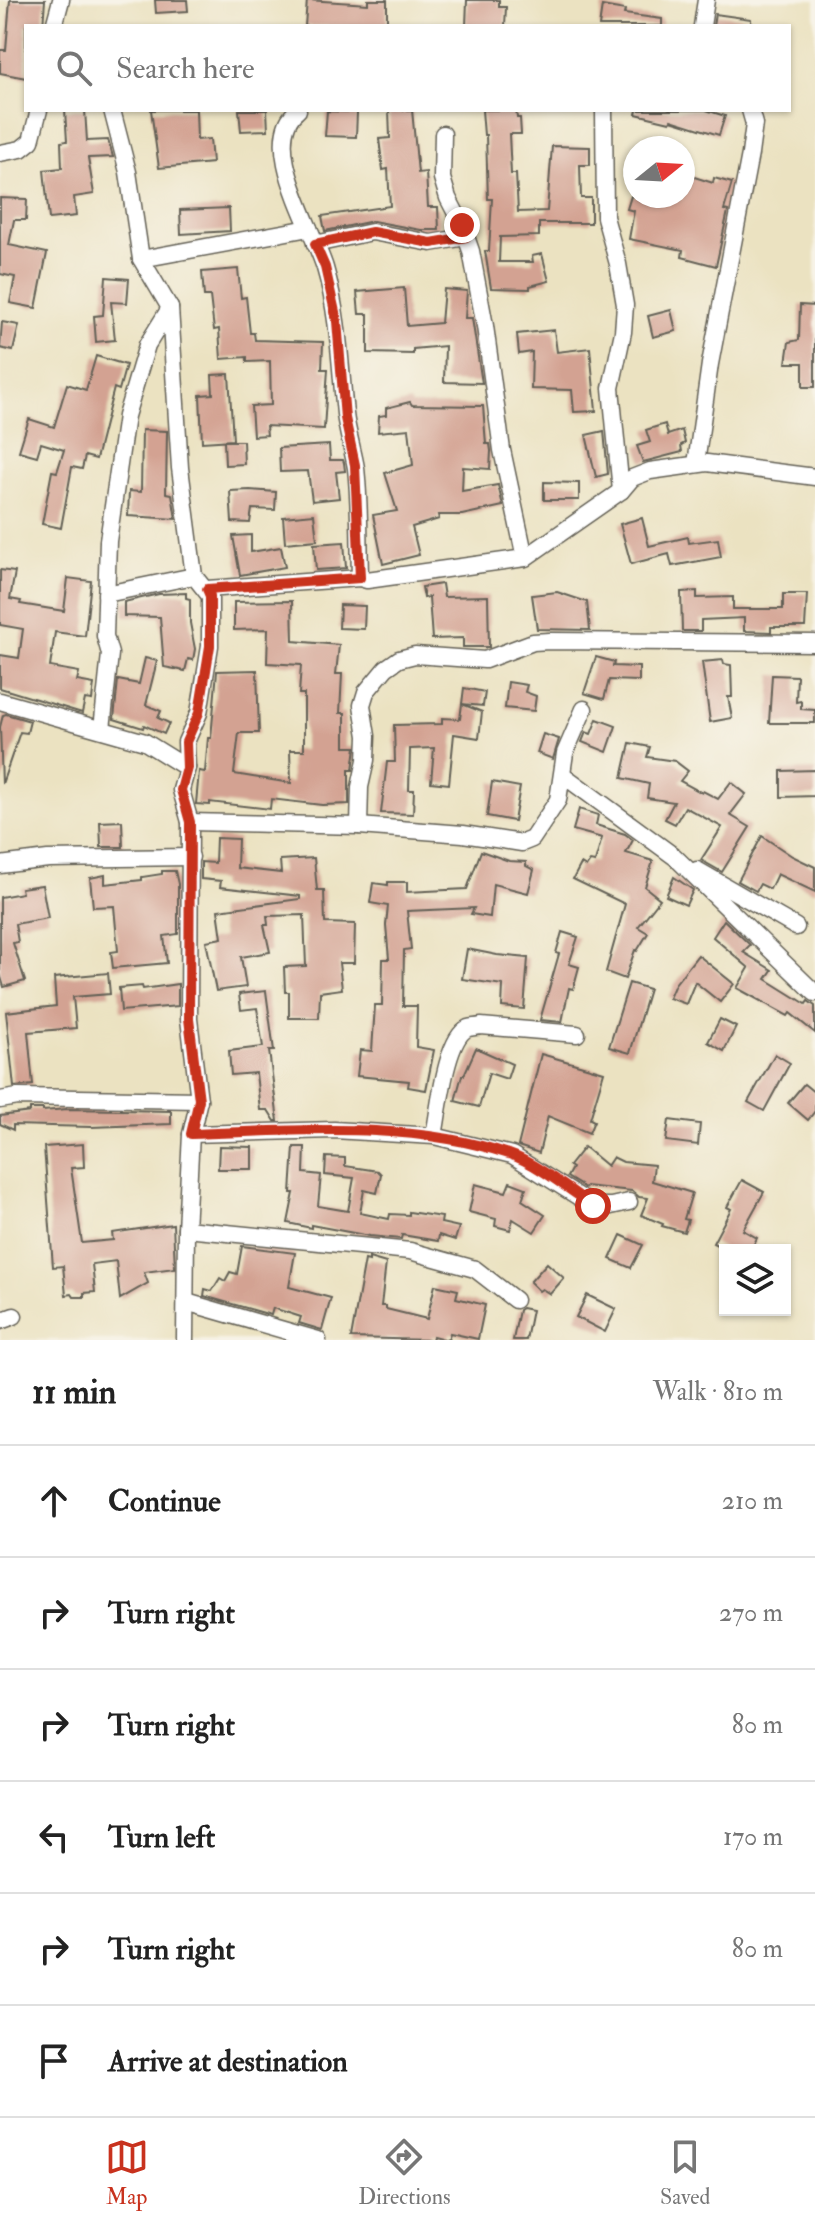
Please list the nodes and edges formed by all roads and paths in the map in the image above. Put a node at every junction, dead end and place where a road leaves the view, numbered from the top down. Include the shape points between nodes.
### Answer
1 (61, 0) edge
2 (706, 0) edge
3 (55, 24) edge
4 (702, 24) edge
5 (38, 112) edge
6 (113, 112) edge
7 (295, 112) edge
8 (604, 112) edge
9 (751, 112) edge
10 (443, 134) dead end
11 (0, 153) edge
12 (312, 236) junction
13 (466, 237) junction
14 (141, 259) junction
15 (170, 308) junction
16 (696, 464) junction
17 (815, 477) edge
18 (621, 491) junction
19 (525, 558) junction
20 (194, 576) junction
21 (360, 578) junction
22 (207, 589) junction
23 (106, 594) junction
24 (815, 643) edge
25 (0, 701) edge
26 (584, 709) dead end
27 (102, 729) junction
28 (187, 768) junction
29 (563, 775) junction
30 (190, 822) junction
31 (359, 826) junction
32 (191, 857) junction
33 (675, 857) junction
34 (0, 865) edge
35 (796, 927) dead end
36 (815, 993) edge
37 (577, 1034) dead end
38 (0, 1100) edge
39 (199, 1100) junction
40 (191, 1134) junction
41 (434, 1136) junction
42 (629, 1202) dead end
43 (186, 1229) junction
44 (515, 1300) dead end
45 (186, 1302) junction
46 (185, 1340) edge
47 (318, 1340) edge

1 - 3 street
2 - 4 street
5 - 11 street via 31,141
6 - 14 street
7 - 12 street via 282,132 283,161
8 - 18 street via 605,217 625,305 611,388
9 - 16 street via 750,154
10 - 13 street via 442,178
12 - 13 street via 372,232 431,243
12 - 14 street
12 - 21 street via 337,321 345,418 355,465
13 - 19 street
14 - 15 street
15 - 20 street via 180,468
15 - 23 street via 147,345 126,416
16 - 17 street
16 - 18 street via 650,471 632,478
18 - 19 street
19 - 21 street
20 - 22 street
20 - 23 street
21 - 22 street
22 - 28 street via 210,646 199,713 186,742
23 - 27 street via 110,654
24 - 31 street via 549,641 485,660 415,655 399,659 366,692 362,705 366,748
25 - 27 street
26 - 29 street via 565,753
27 - 28 street via 145,742
28 - 30 street via 181,790
29 - 31 street via 547,820 522,843
29 - 33 street
30 - 31 street
30 - 32 street
32 - 34 street
32 - 39 street via 189,1019
33 - 35 street
33 - 36 street
37 - 41 street via 467,1028 450,1053
38 - 39 street
39 - 40 street
40 - 41 street via 334,1130
40 - 43 street
41 - 42 street via 512,1155 593,1206
43 - 44 street via 410,1251 475,1269
43 - 45 street
45 - 46 street
45 - 47 street

